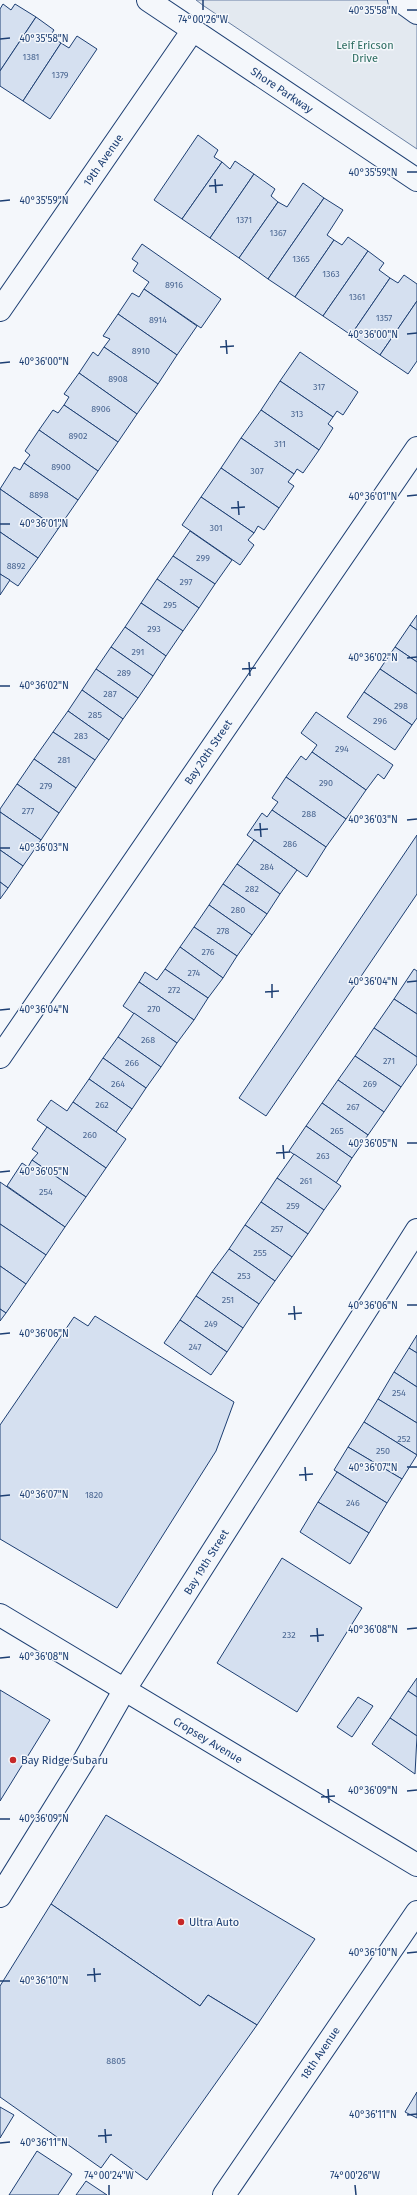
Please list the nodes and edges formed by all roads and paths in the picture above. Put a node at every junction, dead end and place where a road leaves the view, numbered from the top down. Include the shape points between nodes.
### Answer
1 (148, 0) edge
2 (399, 0) edge
3 (417, 13) edge
4 (193, 30) junction
5 (417, 180) edge
6 (0, 310) edge
7 (417, 448) edge
8 (0, 1057) edge
9 (417, 1230) edge
10 (0, 1615) edge
11 (125, 1689) junction
12 (417, 1865) edge
13 (0, 1896) edge
14 (417, 1912) edge
15 (224, 2195) edge

1 - 4 main road, Shore Parkway
2 - 3 main road
4 - 5 main road, Shore Parkway
4 - 6 main road, 19th Avenue
7 - 8 main road, Bay 20th Street
9 - 11 main road, Bay 19th Street
10 - 11 main road, Cropsey Avenue
11 - 12 main road, Cropsey Avenue
11 - 13 main road, Bay 19th Street
14 - 15 main road, 18th Avenue

